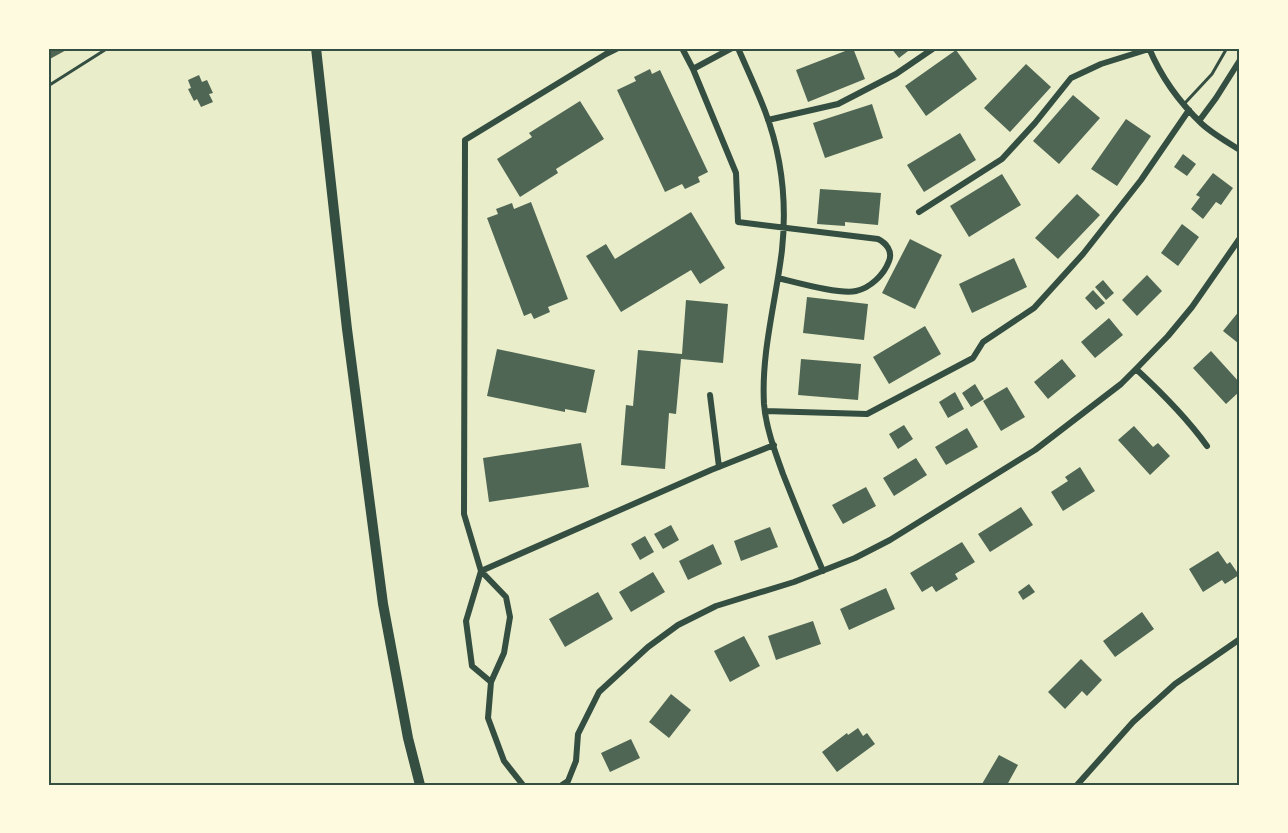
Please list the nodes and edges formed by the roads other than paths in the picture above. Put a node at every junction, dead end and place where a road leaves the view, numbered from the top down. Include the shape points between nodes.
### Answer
1 (108, 48) edge
2 (307, 48) edge
3 (316, 48) edge
4 (618, 48) edge
5 (682, 48) edge
6 (732, 48) edge
7 (738, 48) edge
8 (934, 48) edge
9 (1149, 48) edge
10 (1227, 48) edge
11 (1240, 60) edge
12 (693, 69) junction
13 (319, 72) junction
14 (48, 86) edge
15 (1186, 107) junction
16 (768, 120) junction
17 (1199, 121) junction
18 (1240, 150) edge
19 (919, 212) dead end
20 (783, 228) junction
21 (1240, 238) edge
22 (778, 278) junction
23 (1136, 369) junction
24 (710, 395) dead end
25 (765, 411) junction
26 (774, 445) junction
27 (1207, 446) dead end
28 (718, 467) junction
29 (481, 571) junction
30 (823, 571) junction
31 (1240, 639) edge
32 (490, 682) junction
33 (420, 785) edge
34 (523, 785) edge
35 (562, 785) edge
36 (1077, 785) edge

1 - 14 lane
2 - 13 main road
3 - 13 main road
4 - 29 street via 465,140 464,514
5 - 12 street
6 - 12 street
7 - 16 street
8 - 16 street via 896,74 838,104
9 - 15 street via 1164,80
9 - 19 street via 1071,78 1002,159
10 - 15 lane
11 - 17 street
12 - 20 street via 736,173 738,222
13 - 33 main road via 383,604
15 - 17 street
15 - 25 street via 1142,180 1083,254 1034,308 983,342 973,358 867,414
16 - 20 street via 783,180
17 - 18 street
20 - 22 street
20 - 22 street via 878,239 890,250 890,259 875,281 855,292
21 - 23 street via 1192,307
22 - 25 street via 765,365
23 - 27 street
23 - 30 street via 1035,450 890,540
24 - 28 street
25 - 26 street
26 - 28 street
26 - 30 street
28 - 29 street
29 - 32 street via 466,621 472,666
29 - 32 street via 506,597 510,617 504,653
30 - 35 street via 716,606 678,625 648,647 599,692 578,734 576,761 568,781
31 - 36 street via 1175,684 1133,722
32 - 34 street via 488,718 504,761

